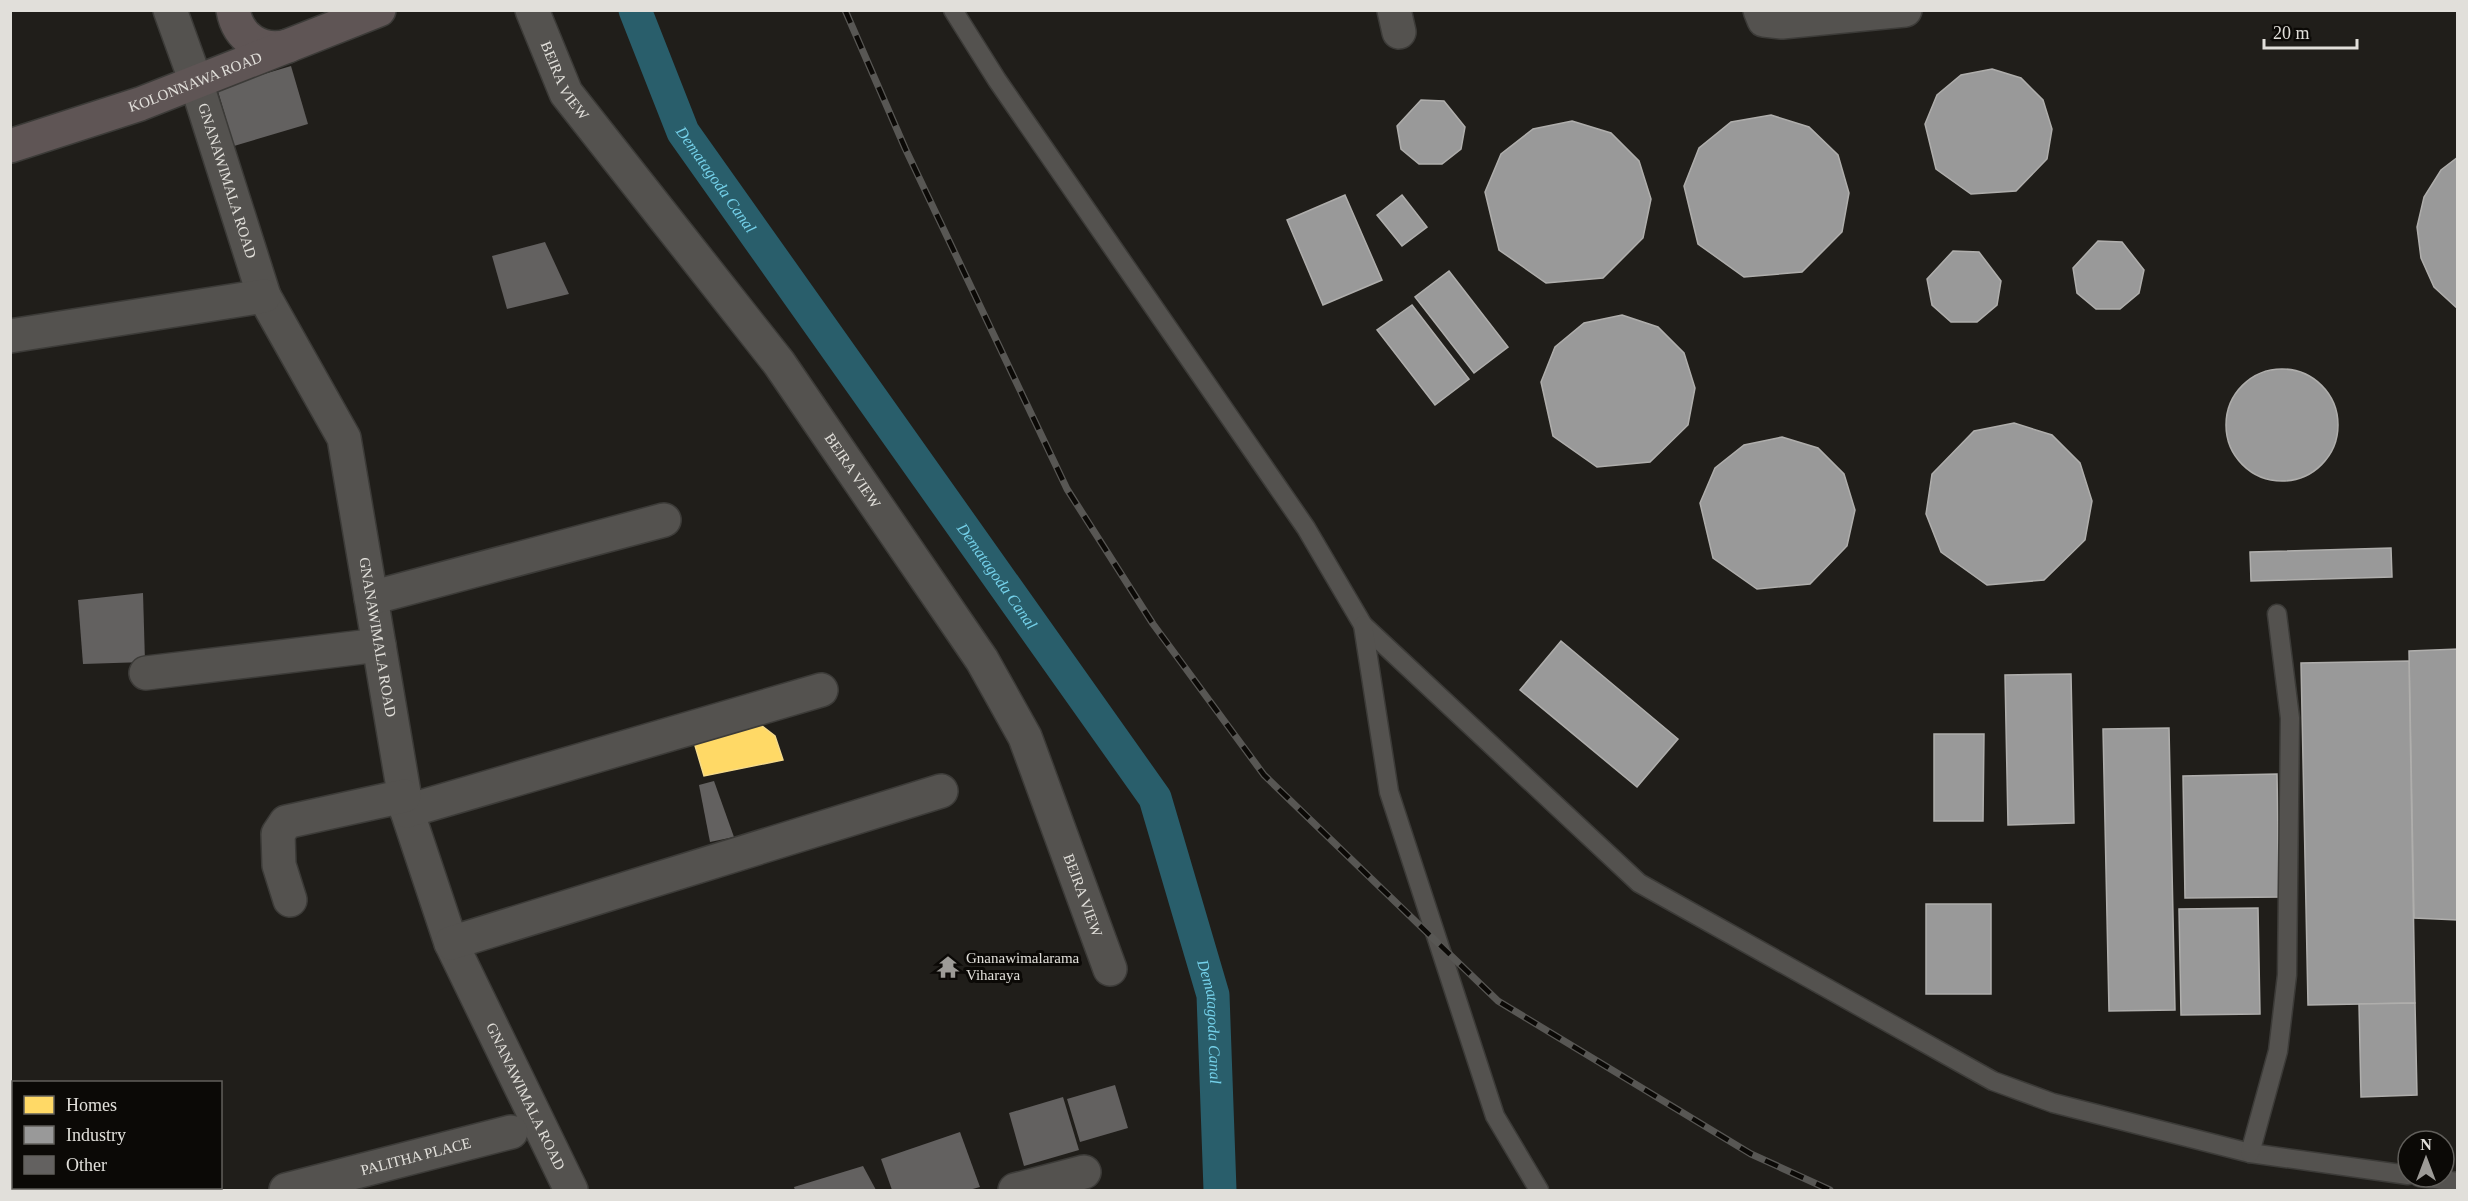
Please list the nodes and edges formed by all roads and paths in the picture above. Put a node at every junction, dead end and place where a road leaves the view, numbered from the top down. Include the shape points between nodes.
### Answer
1 (170, 10) edge
2 (233, 10) edge
3 (317, 10) edge
4 (379, 10) edge
5 (532, 10) edge
6 (953, 10) edge
7 (1760, 10) edge
8 (1905, 10) edge
9 (293, 45) junction
10 (196, 82) junction
11 (10, 146) edge
12 (264, 296) junction
13 (10, 336) edge
14 (664, 520) dead end
15 (370, 598) junction
16 (2277, 614) dead end
17 (1363, 625) junction
18 (379, 645) junction
19 (146, 673) dead end
20 (821, 690) dead end
21 (940, 791) dead end
22 (405, 803) junction
23 (290, 900) dead end
24 (451, 943) junction
25 (1110, 969) dead end
26 (511, 1132) dead end
27 (2250, 1153) junction
28 (1084, 1172) dead end
29 (2396, 1173) edge
30 (326, 1186) edge
31 (286, 1191) edge
32 (571, 1191) edge
33 (1015, 1191) edge
34 (1539, 1191) edge

1 - 10 street, GNANAWIMALA ROAD
2 - 9 main road via 242,33 252,42 265,48
3 - 9 main road via 313,26
4 - 9 main road, KOLONNAWA ROAD
5 - 25 street, BEIRA VIEW via 566,93 779,363 982,660 1025,737
6 - 17 lane via 997,80 1306,528
7 - 8 street via 1764,20 1782,22
9 - 10 main road, KOLONNAWA ROAD
10 - 11 main road, KOLONNAWA ROAD
10 - 12 street, GNANAWIMALA ROAD
12 - 13 street
12 - 15 street, GNANAWIMALA ROAD via 344,438
14 - 15 street
15 - 18 street, GNANAWIMALA ROAD
16 - 27 lane via 2290,718 2288,975 2278,1051
17 - 27 lane via 1639,883 1994,1081 2053,1103
17 - 34 lane via 1389,792 1495,1116
18 - 19 street
18 - 22 street, GNANAWIMALA ROAD
20 - 22 street
21 - 24 street
22 - 23 street via 286,822 278,834 279,865
22 - 24 street, GNANAWIMALA ROAD
24 - 32 street, GNANAWIMALA ROAD
26 - 30 street, PALITHA PLACE
27 - 29 lane
28 - 33 street
30 - 31 street, PALITHA PLACE

